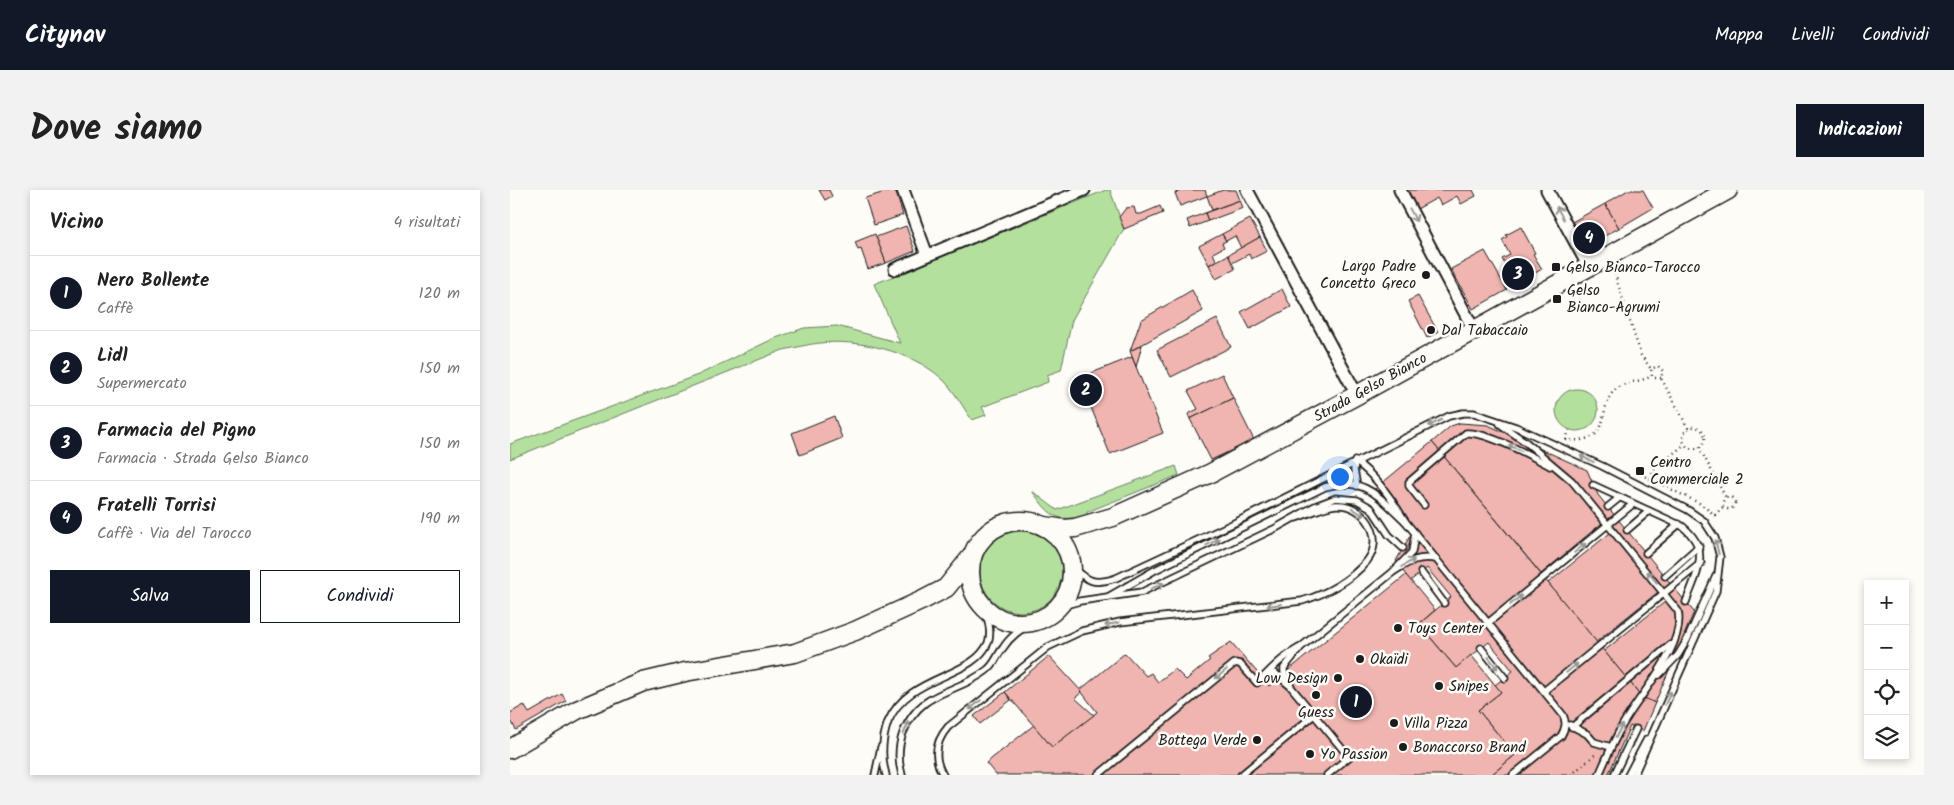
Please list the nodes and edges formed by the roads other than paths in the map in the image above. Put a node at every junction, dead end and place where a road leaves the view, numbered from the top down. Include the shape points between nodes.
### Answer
1 (903, 190) edge
2 (1084, 190) edge
3 (1247, 190) edge
4 (1400, 190) edge
5 (1547, 190) edge
6 (1728, 190) edge
7 (927, 255) junction
8 (1589, 267) junction
9 (895, 269) dead end
10 (1474, 330) junction
11 (1357, 395) junction
12 (1489, 418) junction
13 (1355, 462) junction
14 (1558, 471) junction
15 (1593, 485) dead end
16 (1357, 486) junction
17 (1619, 498) junction
18 (1633, 504) junction
19 (1424, 505) dead end
20 (1608, 507) dead end
21 (1649, 511) junction
22 (1113, 517) junction
23 (1296, 518) junction
24 (1406, 521) junction
25 (1679, 524) junction
26 (1045, 526) junction
27 (1627, 530) dead end
28 (1415, 533) junction
29 (1699, 546) junction
30 (1403, 548) dead end
31 (1646, 553) dead end
32 (971, 557) junction
33 (1436, 559) junction
34 (1071, 563) junction
35 (1701, 563) junction
36 (1393, 572) junction
37 (1421, 572) dead end
38 (1718, 572) junction
39 (1665, 576) dead end
40 (1108, 597) junction
41 (923, 600) junction
42 (1686, 602) dead end
43 (1444, 603) dead end
44 (983, 607) junction
45 (1058, 607) junction
46 (1035, 621) junction
47 (1488, 623) junction
48 (1673, 643) junction
49 (1301, 647) junction
50 (1482, 648) dead end
51 (1262, 678) junction
52 (1504, 678) dead end
53 (1654, 680) junction
54 (1291, 687) junction
55 (1544, 691) junction
56 (1314, 715) junction
57 (1660, 716) junction
58 (1566, 720) junction
59 (1572, 727) junction
60 (1636, 729) dead end
61 (883, 740) junction
62 (1611, 747) junction
63 (510, 749) edge
64 (875, 775) edge
65 (886, 775) edge
66 (902, 775) edge
67 (943, 775) edge
68 (1098, 775) edge
69 (1242, 775) edge
70 (1327, 775) edge
71 (1513, 775) edge
72 (1599, 775) edge
73 (1614, 775) edge
74 (1628, 775) edge
75 (1634, 775) edge

1 - 7 street
2 - 7 street
3 - 11 street
4 -> 10 street
8 -> 5 street
6 - 8 main road, Strada Gelso Bianco
7 - 9 street
8 - 10 main road, Strada Gelso Bianco
10 - 11 main road, Strada Gelso Bianco
11 - 22 main road, Strada Gelso Bianco via 1210,473
12 -> 13 lane via 1474,413 1449,416
12 - 14 lane via 1527,442
38 -> 12 lane via 1720,557 1715,538 1697,514 1602,466
13 - 16 lane
13 - 24 lane via 1368,472
13 - 34 lane via 1116,578 1093,582
14 -> 19 lane via 1501,442 1466,433 1409,482
48 -> 14 lane via 1680,617 1674,604 1572,481
15 - 17 lane
16 - 24 lane via 1372,491
40 -> 16 lane via 1155,570 1325,487
17 - 18 lane
17 - 20 lane
18 - 21 lane
47 -> 18 lane
21 - 25 lane
21 - 27 lane
22 - 26 main road, Strada Gelso Bianco via 1075,528
22 - 34 main road, Strada Gelso Bianco via 1085,535 1074,549
23 - 30 lane via 1336,498 1357,500 1371,508 1389,535
40 -> 23 lane via 1142,592
23 -> 67 lane via 1335,505 1350,506 1370,524 1374,540 1370,556 1328,592 1302,601 1120,622 1082,631 1048,647 940,736 937,764
24 - 28 lane
25 - 29 lane via 1690,532
25 - 31 lane
26 - 32 main road via 1024,520 1002,524 983,537
26 - 34 main road via 1064,544
28 - 33 lane
28 - 36 lane via 1412,552
29 - 35 lane
29 - 39 lane
32 - 41 main road via 946,588
32 - 44 main road via 972,591
36 -> 33 lane via 1421,557
33 - 47 lane
34 - 45 main road via 1070,588
35 - 42 lane
55 -> 35 lane
36 - 49 lane
37 - 43 lane
38 - 53 lane via 1687,640 1678,655
57 -> 38 lane via 1716,591
40 - 45 lane
41 - 44 main road via 957,595
41 - 63 main road via 856,631 795,653 643,682 577,710
44 - 46 main road via 1009,622
44 - 61 lane via 990,634 980,656 908,695 890,719
45 - 46 main road
66 -> 46 lane via 898,759 902,737 917,710 936,696 988,670 1008,640
47 - 55 lane
48 - 53 lane
48 - 59 lane
49 - 51 lane
49 - 54 lane via 1284,668
50 -> 52 lane
51 - 54 lane via 1275,673
51 -> 68 lane via 1256,683 1240,664 1235,663
62 -> 53 lane via 1622,725
54 - 56 lane
55 - 58 lane
56 - 69 lane
56 - 70 lane via 1349,757
57 - 74 lane
57 - 75 lane
58 - 59 lane
58 - 71 lane via 1561,736
59 - 62 lane via 1587,734 1594,742
60 - 73 lane
61 - 64 lane
61 - 65 lane
62 - 72 lane

